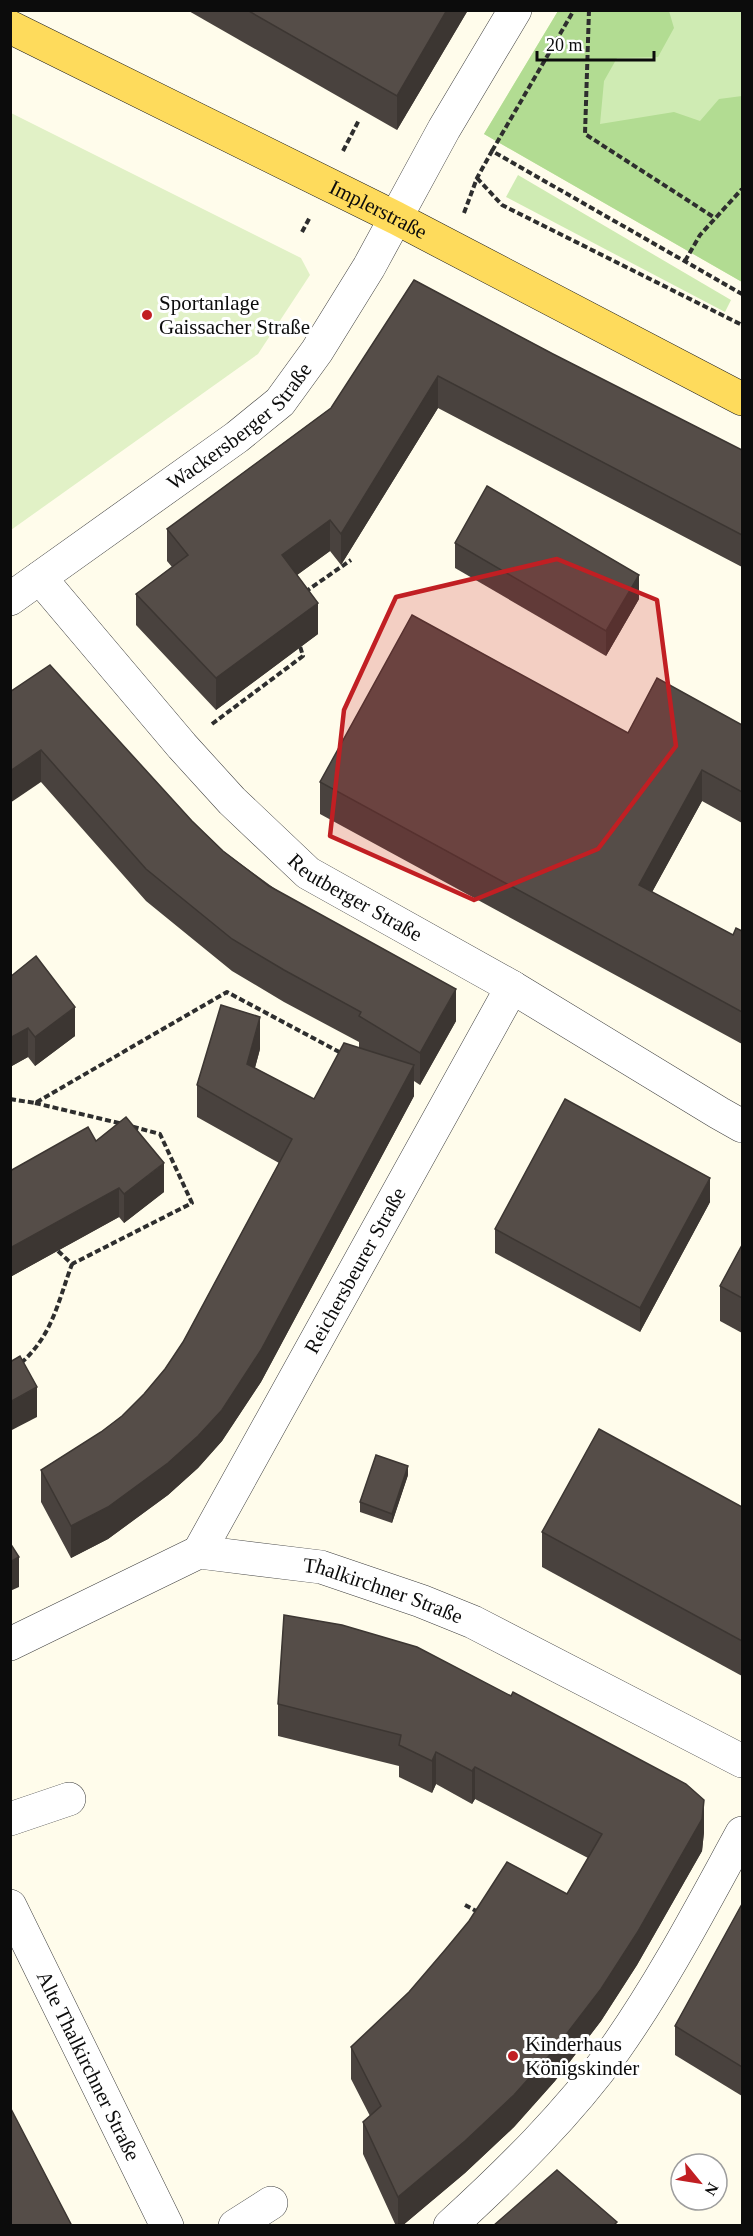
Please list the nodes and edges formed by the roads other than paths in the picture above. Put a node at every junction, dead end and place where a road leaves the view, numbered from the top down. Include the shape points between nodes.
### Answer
1 (515, 10) edge
2 (10, 27) edge
3 (396, 218) junction
4 (740, 393) edge
5 (40, 578) junction
6 (10, 599) edge
7 (512, 987) junction
8 (742, 1126) edge
9 (199, 1552) junction
10 (10, 1644) edge
11 (742, 1761) edge
12 (69, 1799) dead end
13 (10, 1819) edge
14 (742, 1833) edge
15 (10, 1906) edge
16 (271, 2203) dead end
17 (167, 2226) edge
18 (235, 2226) edge
19 (450, 2226) edge

1 - 3 street, Wackersberger Straße
2 - 3 main road, Implerstraße
3 - 4 main road, Implerstraße
3 - 5 street, Wackersberger Straße via 317,351 280,402
5 - 6 street, Wackersberger Straße
5 - 7 street, Reutberger Straße via 182,746 232,801 308,873
7 - 8 street, Reutberger Straße
7 - 9 street, Reichersbeurer Straße
9 - 10 street
9 - 11 street, Thalkirchner Straße via 321,1567 422,1600 473,1622
12 - 13 street
14 - 19 street via 652,1993 615,2049 570,2106
15 - 17 street, Alte Thalkirchner Straße
16 - 18 street

